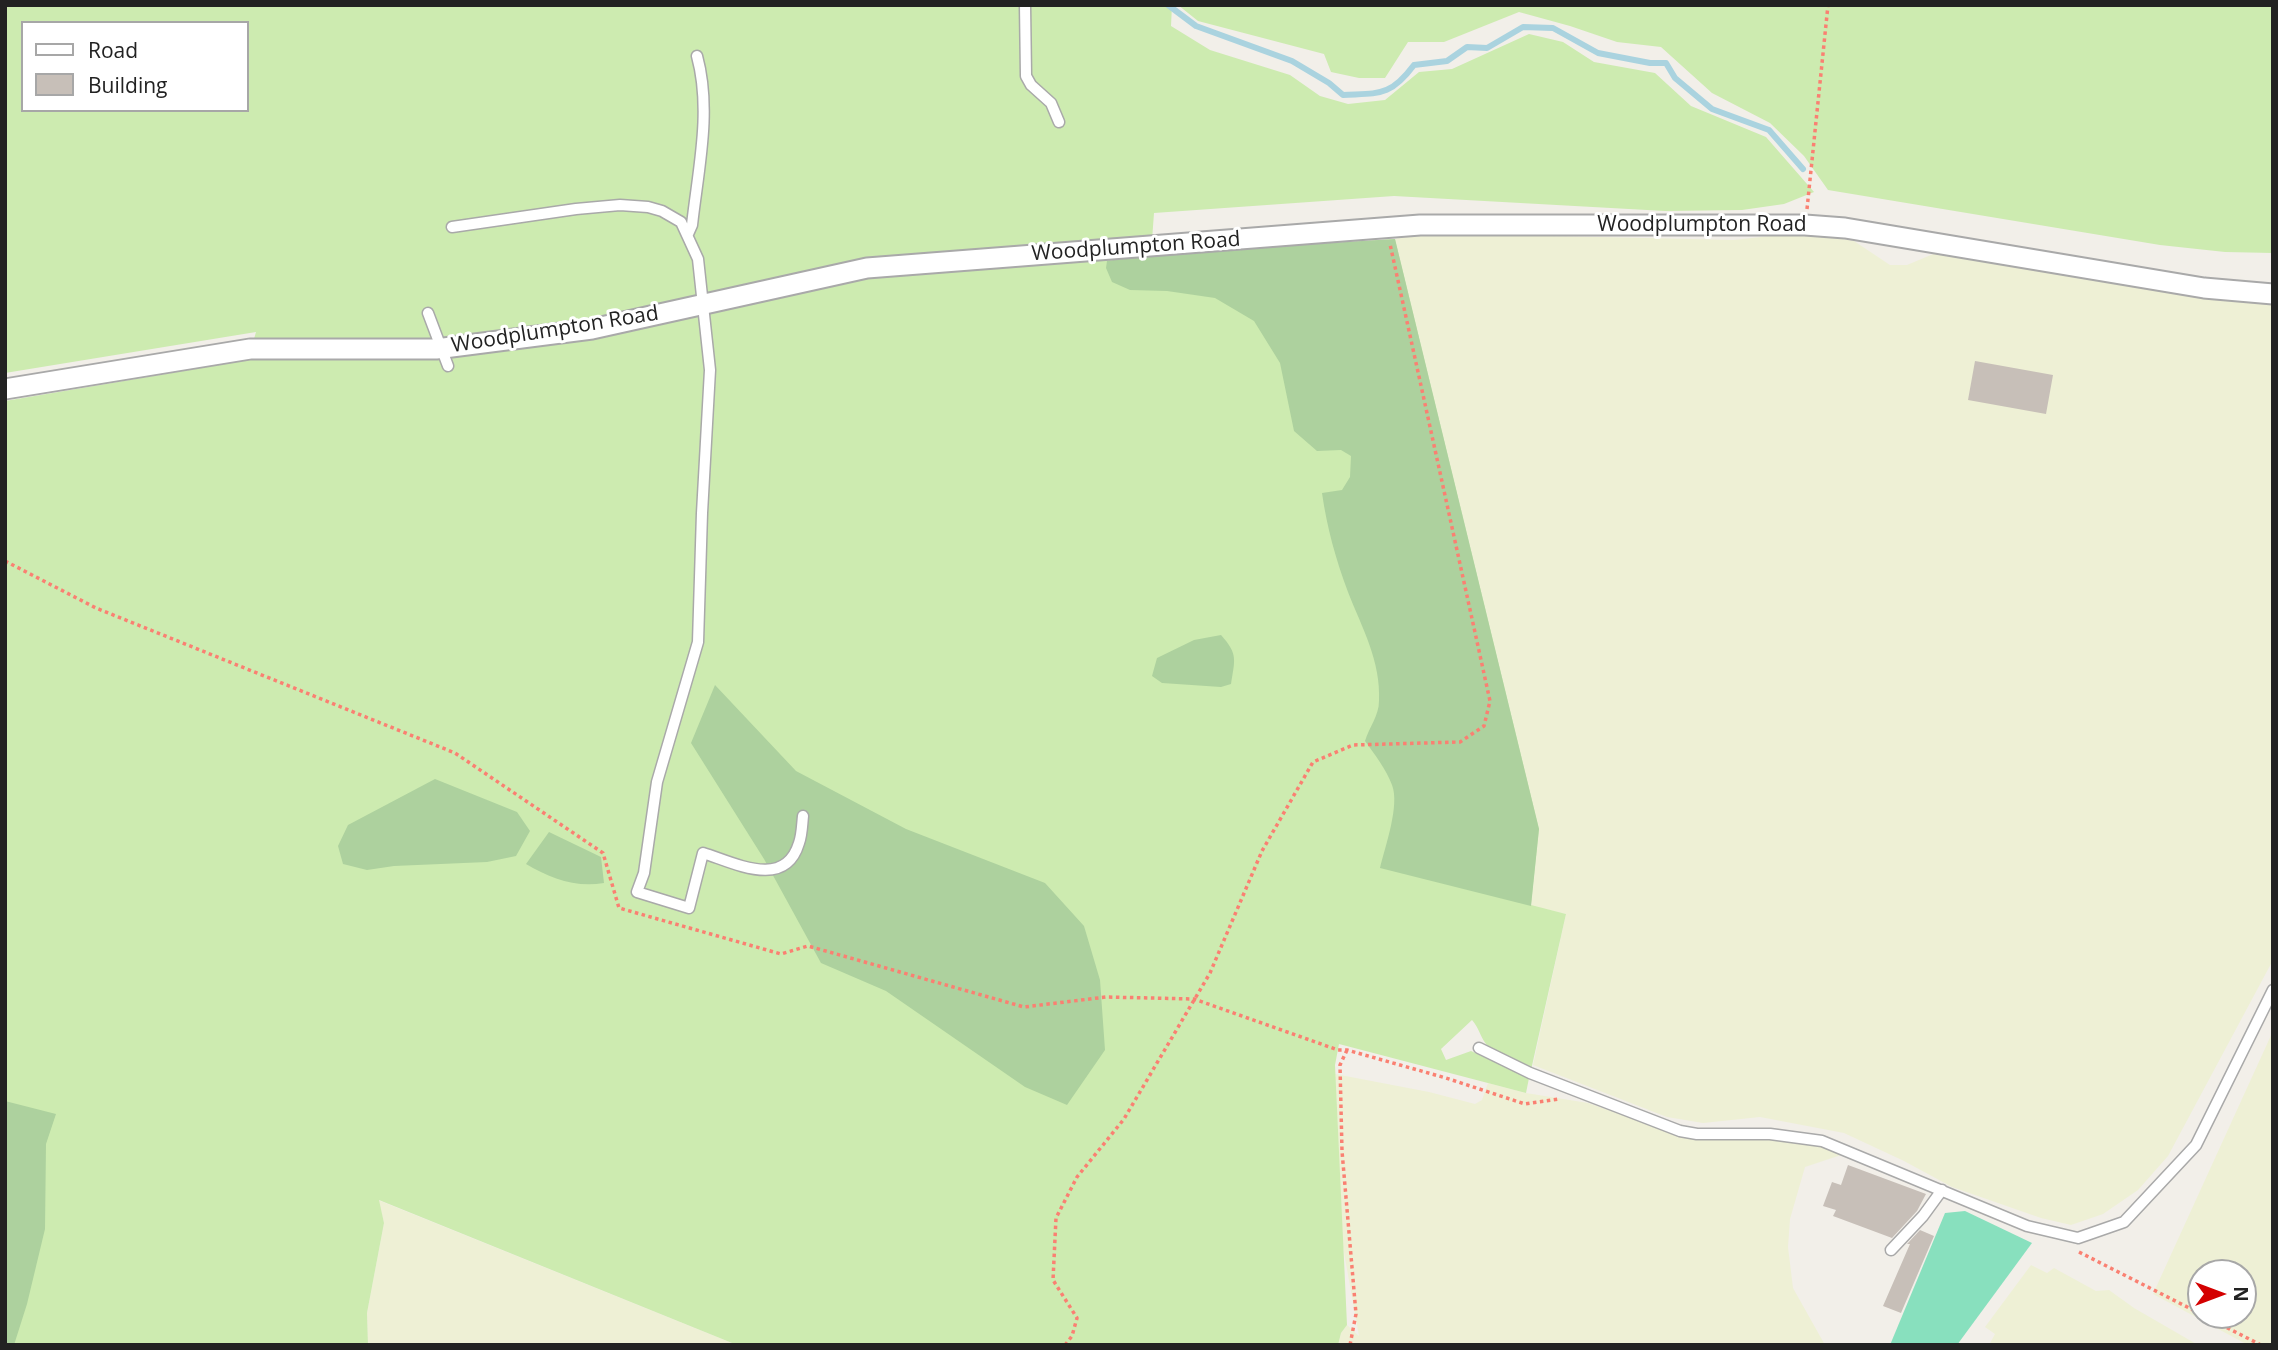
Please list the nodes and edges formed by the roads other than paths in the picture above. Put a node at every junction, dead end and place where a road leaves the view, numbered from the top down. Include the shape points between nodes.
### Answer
1 (1025, 5) edge
2 (697, 56) dead end
3 (1059, 122) dead end
4 (452, 227) dead end
5 (688, 234) junction
6 (2273, 294) edge
7 (702, 304) junction
8 (428, 313) dead end
9 (444, 357) junction
10 (5, 389) edge
11 (803, 816) dead end
12 (2273, 990) edge
13 (1479, 1048) dead end
14 (1942, 1190) junction
15 (1891, 1250) dead end

1 - 3 lane via 1026,76 1051,103
2 - 5 lane via 704,112
4 - 5 lane via 620,205 662,211 681,222
5 - 7 lane via 698,259
6 - 7 street, Woodplumpton Road via 2204,288 1844,228 1420,225 867,268
7 - 9 street, Woodplumpton Road
7 - 11 lane via 710,370 698,642 657,782 637,892 688,908 703,853 765,872 778,869 788,864 800,843
8 - 9 lane
9 - 10 street, Woodplumpton Road via 250,349
12 - 14 lane via 2196,1145 2124,1222 2078,1238 2027,1226
13 - 14 lane via 1530,1073 1680,1131 1822,1141
14 - 15 lane

